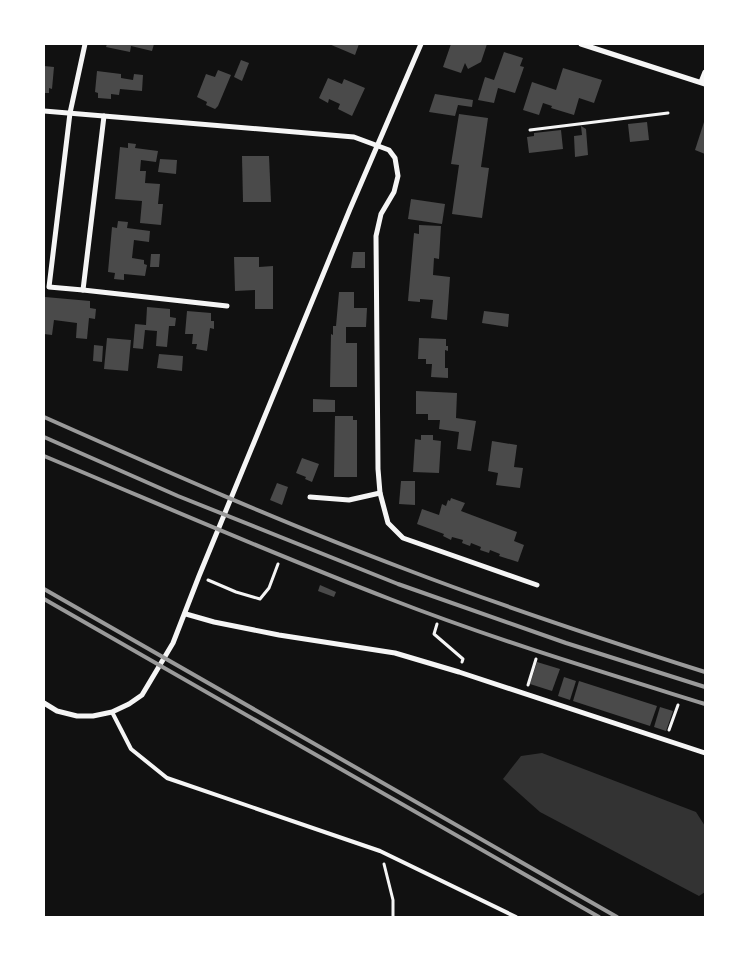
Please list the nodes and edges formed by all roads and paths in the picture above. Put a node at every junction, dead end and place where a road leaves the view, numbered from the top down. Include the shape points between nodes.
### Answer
1 (85, 44) edge
2 (421, 44) edge
3 (581, 44) edge
4 (705, 72) edge
5 (703, 83) edge
6 (44, 111) edge
7 (70, 113) junction
8 (668, 113) dead end
9 (104, 116) junction
10 (530, 130) dead end
11 (378, 145) junction
12 (46, 287) edge
13 (83, 290) junction
14 (227, 306) dead end
15 (380, 493) junction
16 (310, 497) dead end
17 (278, 564) dead end
18 (211, 581) dead end
19 (536, 585) dead end
20 (186, 614) junction
21 (437, 624) dead end
22 (536, 659) dead end
23 (459, 672) junction
24 (525, 694) junction
25 (44, 703) edge
26 (678, 705) dead end
27 (112, 712) junction
28 (666, 740) junction
29 (705, 753) edge
30 (380, 852) junction
31 (393, 917) edge
32 (516, 917) edge

1 - 7 street
2 - 11 street
3 - 5 street
4 - 5 street
6 - 7 street
7 - 9 street
7 - 12 street
8 - 10 path
9 - 11 street via 354,138
9 - 13 street
11 - 15 street via 389,150 395,158 398,176 394,192 381,214 376,236
11 - 20 street
12 - 13 street
13 - 14 street
15 - 16 street via 349,500
15 - 19 street via 388,523 403,538
17 - 18 path via 269,588 260,598
20 - 23 street via 278,635 395,653
20 - 27 street via 142,695
21 - 23 path via 434,634 463,659
22 - 24 path
23 - 24 street
24 - 28 street
25 - 27 street via 57,711 76,716
26 - 28 path
27 - 30 lane via 132,749 167,778
28 - 29 street
30 - 31 path via 393,900
30 - 32 lane

